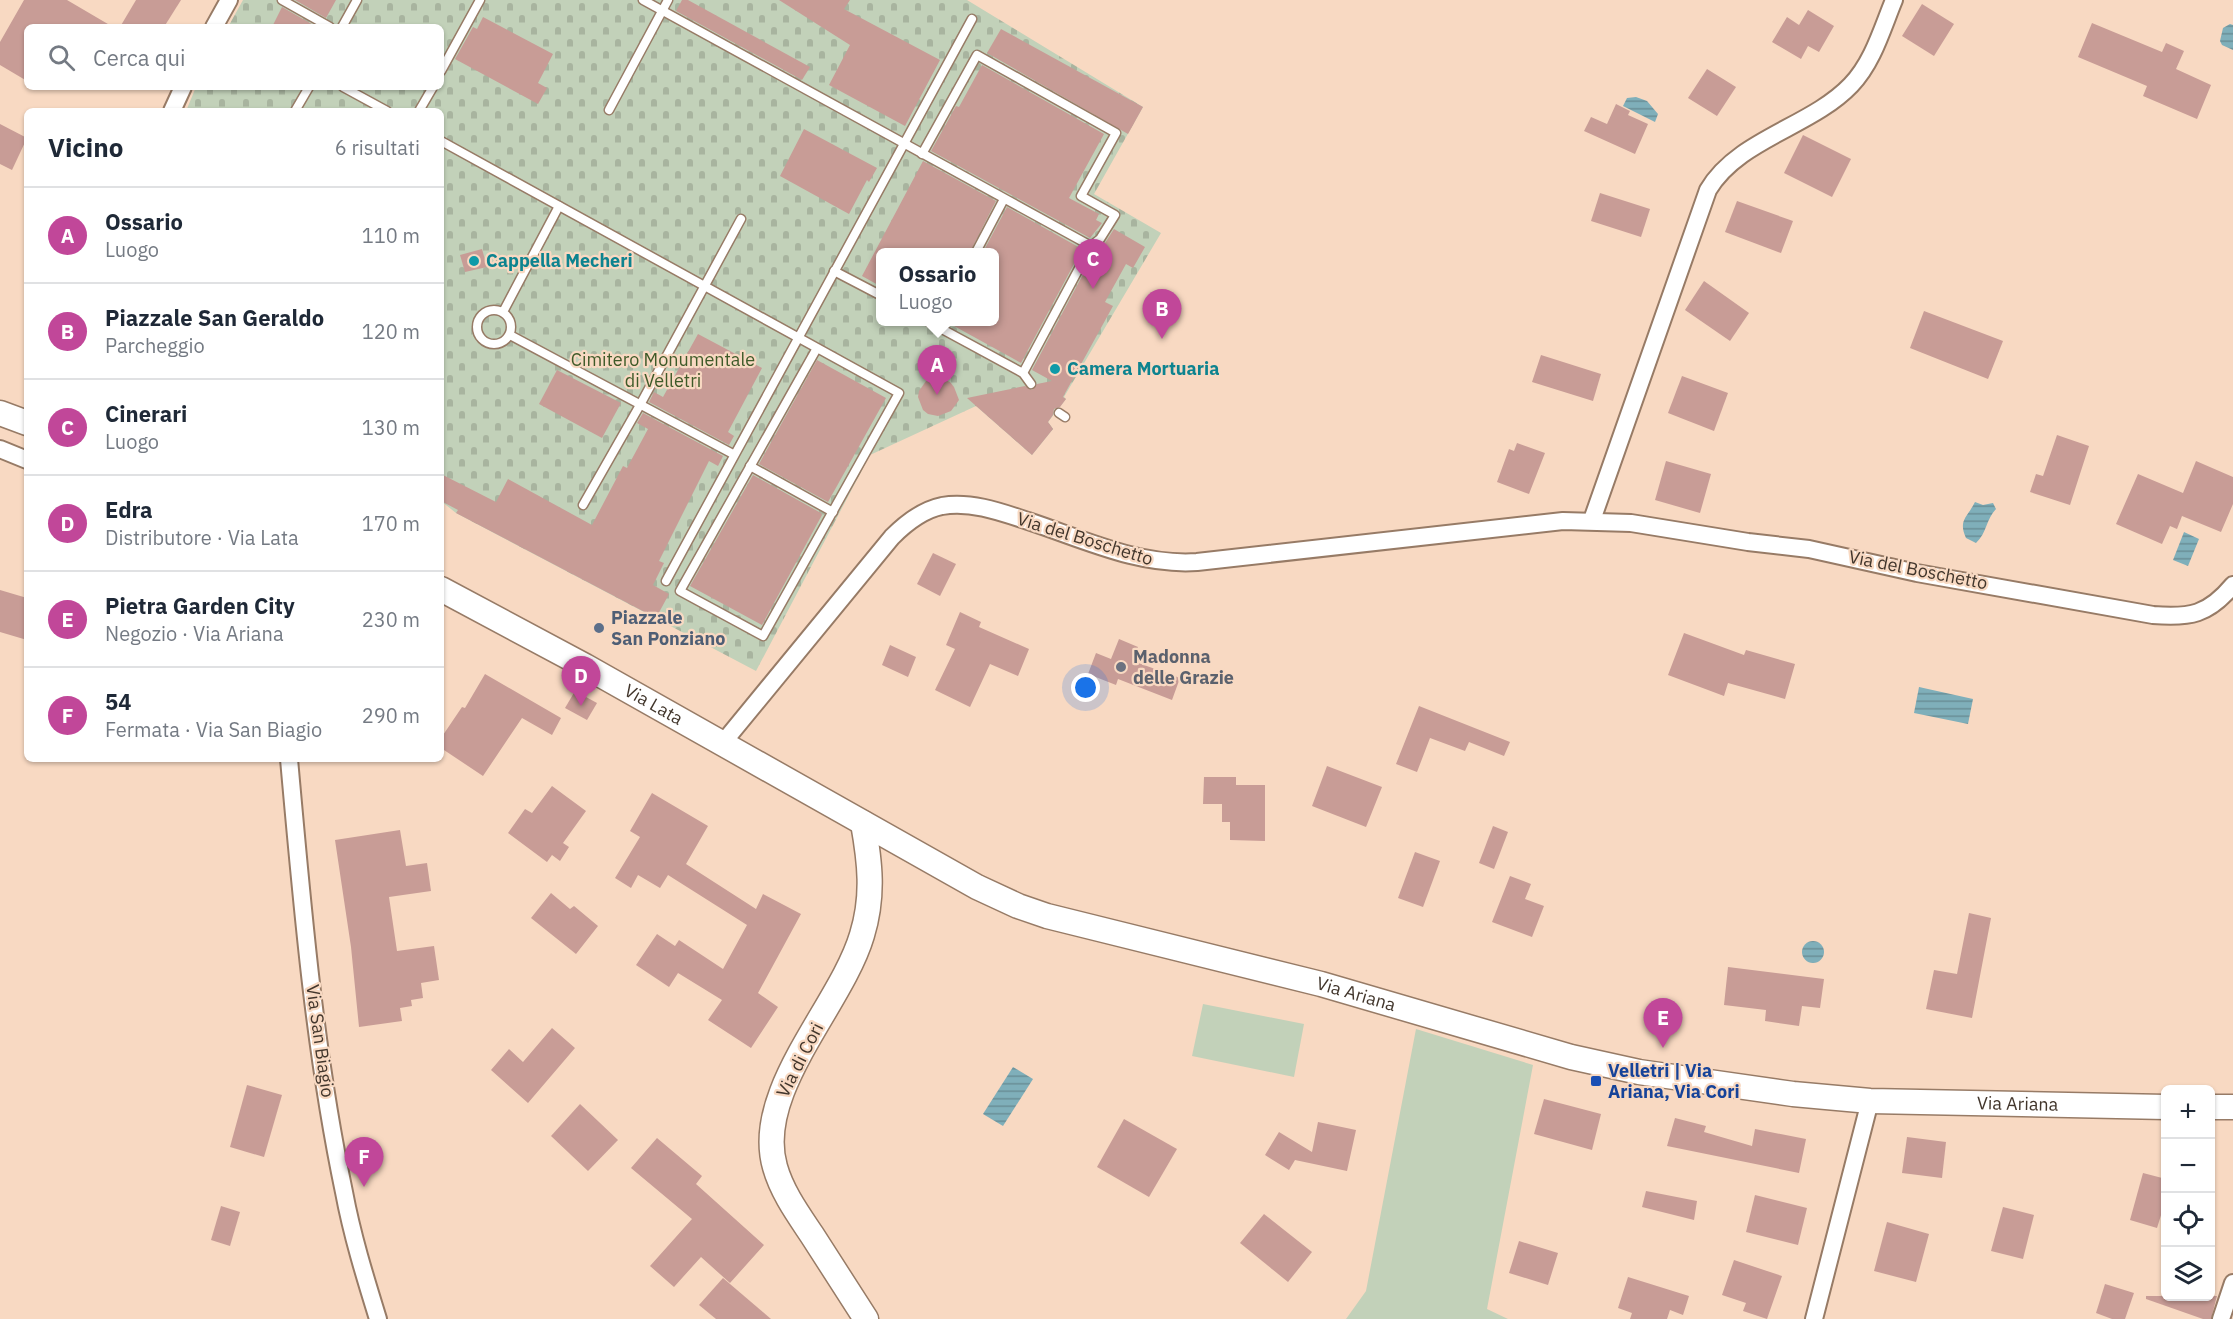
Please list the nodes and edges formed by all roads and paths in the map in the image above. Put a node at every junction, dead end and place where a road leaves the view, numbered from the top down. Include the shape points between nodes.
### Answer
1 (229, 0) edge
2 (282, 0) edge
3 (357, 0) edge
4 (480, 0) edge
5 (643, 0) edge
6 (668, 0) edge
7 (1894, 0) edge
8 (663, 11) junction
9 (972, 19) dead end
10 (216, 24) edge
11 (325, 24) edge
12 (344, 24) edge
13 (444, 66) edge
14 (182, 90) edge
15 (307, 90) edge
16 (348, 90) edge
17 (431, 90) edge
18 (173, 108) edge
19 (297, 108) edge
20 (382, 108) edge
21 (421, 108) edge
22 (609, 110) dead end
23 (444, 143) edge
24 (903, 144) junction
25 (922, 154) junction
26 (1005, 199) junction
27 (559, 206) junction
28 (741, 219) dead end
29 (1091, 246) junction
30 (978, 248) edge
31 (834, 270) junction
32 (704, 286) junction
33 (876, 293) edge
34 (503, 312) junction
35 (940, 326) edge
36 (510, 335) junction
37 (797, 337) junction
38 (817, 348) junction
39 (1023, 373) junction
40 (1031, 384) dead end
41 (640, 405) junction
42 (0, 412) edge
43 (24, 422) edge
44 (1, 450) edge
45 (733, 454) junction
46 (24, 459) edge
47 (750, 466) junction
48 (583, 505) dead end
49 (833, 512) junction
50 (1592, 520) junction
51 (666, 581) dead end
52 (2233, 585) edge
53 (444, 591) edge
54 (722, 744) junction
55 (289, 762) edge
56 (863, 823) junction
57 (1870, 1101) junction
58 (2161, 1107) edge
59 (2215, 1107) edge
60 (2233, 1107) edge
61 (2233, 1283) edge
62 (378, 1319) edge
63 (866, 1319) edge
64 (1814, 1319) edge
65 (2221, 1319) edge

1 - 10 street
2 - 11 lane
3 - 12 lane
4 - 13 lane
5 - 8 lane
6 - 8 lane
7 - 50 street via 1871,56 1850,87 1734,161 1708,190
8 - 22 lane
8 - 24 lane
9 - 24 lane
14 - 18 street
15 - 19 lane
16 - 20 lane
17 - 21 lane
23 - 27 lane
24 - 25 lane
24 - 31 lane
25 - 26 lane
25 - 29 lane via 977,55 1116,133 1081,196 1114,215 1101,240
26 - 29 lane
26 - 30 lane
27 - 32 lane
27 - 34 lane
28 - 32 lane
29 - 39 lane
31 - 33 lane
31 - 37 lane
32 - 37 lane
32 - 41 lane
34 - 36 lane via 510,320
34 - 36 lane via 492,310 483,314 477,332 484,341 495,345
35 - 39 lane
36 - 41 lane
37 - 38 lane
37 - 45 lane
38 - 47 lane
38 - 49 lane via 899,393
39 - 40 lane
41 - 45 lane
41 - 48 lane
42 - 43 main road
44 - 46 street
45 - 51 lane
47 - 49 lane
47 - 49 lane via 680,591 763,636
50 - 52 street, Via del Boschetto via 1817,550 1917,573 2153,615 2186,616 2202,612
50 - 54 street, Via del Boschetto via 1179,563 1141,558 993,510 965,505 934,508 911,520 892,537
53 - 54 main road, Via Lata
54 - 56 main road, Via Lata
55 - 62 street, Via San Biagio via 307,944 331,1123 347,1209
56 - 57 main road, Via Ariana via 977,888 1047,916 1349,991 1600,1064 1717,1084
56 - 63 main road, Via di Cori via 871,882 862,935 846,974 785,1084 775,1113 771,1144 778,1176 790,1201
57 - 58 main road, Via Ariana
57 - 64 street
59 - 60 main road
61 - 65 street

